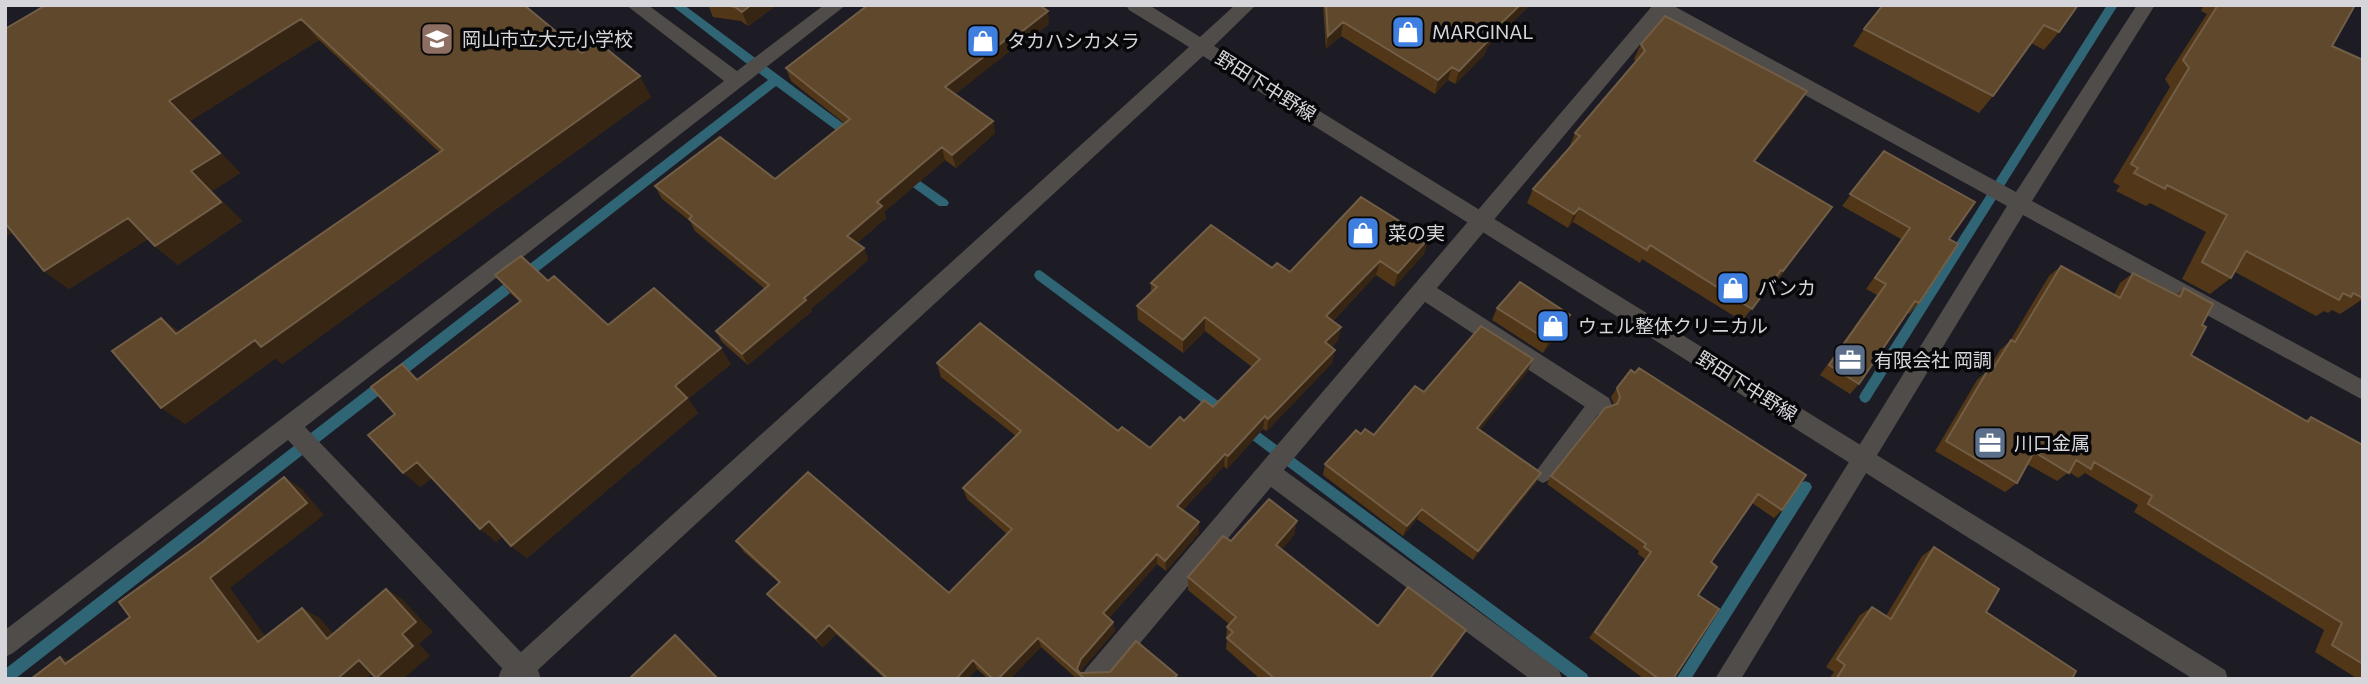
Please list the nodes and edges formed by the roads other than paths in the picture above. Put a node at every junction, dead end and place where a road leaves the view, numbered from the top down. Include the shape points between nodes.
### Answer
1 (635, 5) edge
2 (837, 5) edge
3 (1135, 5) edge
4 (1247, 5) edge
5 (2146, 5) edge
6 (1662, 7) edge
7 (1202, 46) junction
8 (750, 71) junction
9 (2003, 194) junction
10 (1480, 221) junction
11 (1422, 289) junction
12 (2363, 391) edge
13 (1599, 404) joint
14 (301, 439) junction
15 (1863, 457) junction
16 (1277, 459) junction
17 (1543, 475) edge
18 (5, 645) edge
19 (520, 676) edge
20 (1094, 679) edge
21 (1550, 679) edge
22 (1727, 679) edge
23 (2216, 679) edge

1 - 8 street
2 - 8 street
3 - 7 street, 野田下中野線
4 - 7 street
5 - 9 street
6 - 9 street
6 - 10 street
7 - 10 street, 野田下中野線
7 - 19 street
8 - 14 street
9 - 12 street
9 - 15 street
10 - 11 street
10 - 15 street, 野田下中野線
11 - 13 street
11 - 16 street
13 - 17 lane
14 - 18 street
14 - 19 street
15 - 22 street
15 - 23 street, 野田下中野線
16 - 20 street
16 - 21 street

